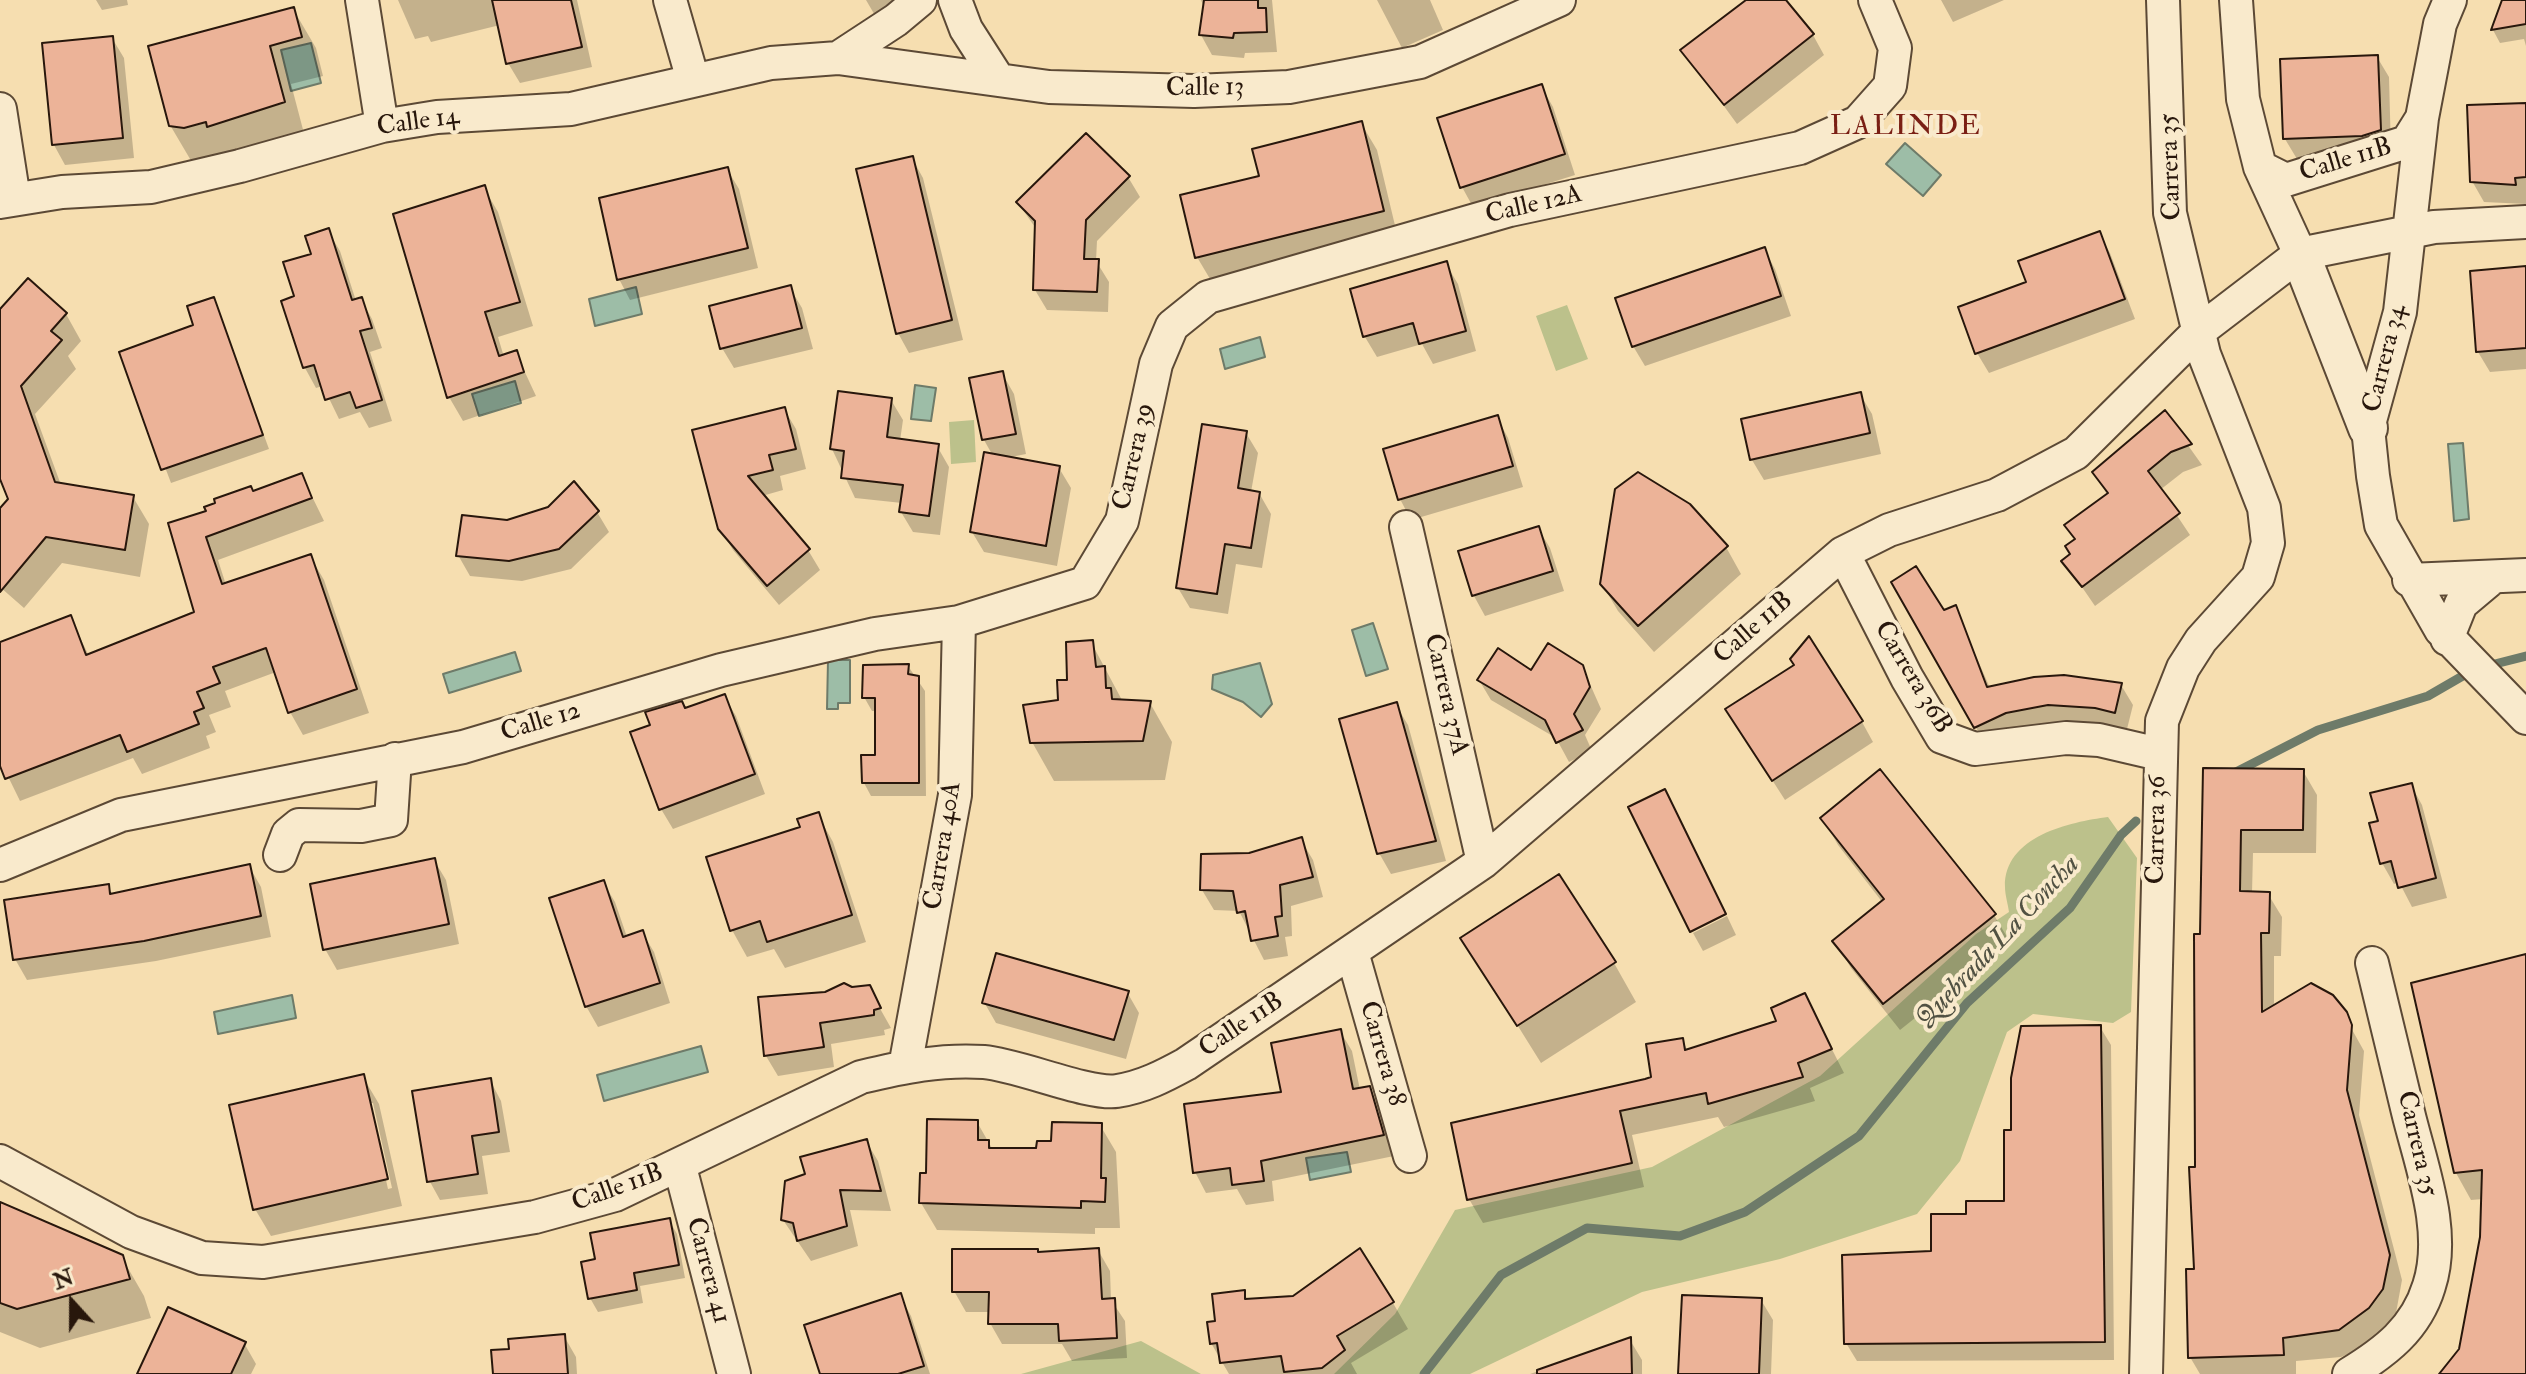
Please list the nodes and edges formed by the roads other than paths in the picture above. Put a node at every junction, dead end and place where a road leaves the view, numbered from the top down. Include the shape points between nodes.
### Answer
1 (362, 0) edge
2 (670, 0) edge
3 (920, 0) edge
4 (955, 0) edge
5 (1559, 0) edge
6 (1875, 0) edge
7 (2163, 0) edge
8 (2236, 0) edge
9 (2450, 0) edge
10 (838, 58) junction
11 (998, 79) junction
12 (693, 80) junction
13 (0, 109) edge
14 (2422, 118) junction
15 (382, 126) junction
16 (2260, 167) junction
17 (7, 201) edge
18 (2526, 222) edge
19 (2411, 231) junction
20 (2300, 254) junction
21 (1172, 326) joint
22 (2198, 332) junction
23 (2368, 428) junction
24 (1406, 527) dead end
25 (1843, 553) junction
26 (2526, 575) edge
27 (2492, 578) junction
28 (2409, 580) junction
29 (1085, 583) joint
30 (959, 622) junction
31 (2454, 646) junction
32 (2526, 718) edge
33 (2159, 754) junction
34 (395, 759) junction
35 (280, 855) dead end
36 (1483, 862) junction
37 (0, 865) edge
38 (1352, 952) junction
39 (2372, 963) dead end
40 (905, 1067) junction
41 (1410, 1156) dead end
42 (0, 1161) edge
43 (680, 1167) junction
44 (734, 1374) edge
45 (2146, 1374) edge
46 (2349, 1374) edge

1 - 15 street
2 - 12 street
3 - 10 street
4 - 11 street via 973,42
5 - 11 street, Calle 13 via 1420,62 1289,87 1194,91 1049,87
6 - 21 street, Calle 12A via 1895,48 1890,86 1858,122 1800,148 1510,210 1208,297
7 - 22 street, Carrera 35 via 2170,213
8 - 16 street via 2243,99
9 - 14 street, Carrera 34 via 2440,24
10 - 11 street, Calle 13
10 - 12 street, Calle 14 via 771,63
12 - 15 street, Calle 14 via 571,109 437,117
13 - 17 street
14 - 16 street, Calle 11B via 2407,142 2286,180
14 - 19 street, Carrera 34
15 - 17 street, Calle 14 via 151,187
16 - 20 street, Calle 11B
18 - 19 street, Calle 11B
19 - 20 street, Calle 11B
19 - 23 street, Carrera 34 via 2400,312
20 - 22 street, Calle 11B
20 - 23 street
21 - 29 street, Carrera 39 via 1156,364 1122,521
22 - 25 street, Calle 11B via 2076,453 1997,495 1889,530
22 - 33 street, Carrera 36 via 2264,508 2268,543 2258,577 2183,668 2165,711
23 - 28 street, Carrera 34 via 2381,525
24 - 36 street, Carrera 37A
25 - 33 street, Carrera 36B via 1942,737 1975,749 2066,738
25 - 36 street, Calle 11B
26 - 27 street
27 - 28 street
27 - 31 street via 2461,604
28 - 31 street, Carrera 34
29 - 30 street, Calle 12
30 - 34 street, Calle 12 via 875,634 721,670 463,747
30 - 40 street, Carrera 40A via 955,795
31 - 32 street, Carrera 34
33 - 45 street, Carrera 36
34 - 35 street via 391,820 361,826 299,825 288,834
34 - 37 street, Calle 12 via 121,815
36 - 38 street, Calle 11B
38 - 40 street, Calle 11B via 1186,1064 1147,1084 1114,1092 987,1063 944,1061
38 - 41 street, Carrera 38
39 - 46 street, Carrera 35 via 2431,1207 2436,1250 2429,1286 2411,1323 2387,1351
40 - 43 street, Calle 11B via 861,1077
42 - 43 street, Calle 11B via 131,1232 202,1258 263,1262 535,1217 615,1195
43 - 44 street, Carrera 41

